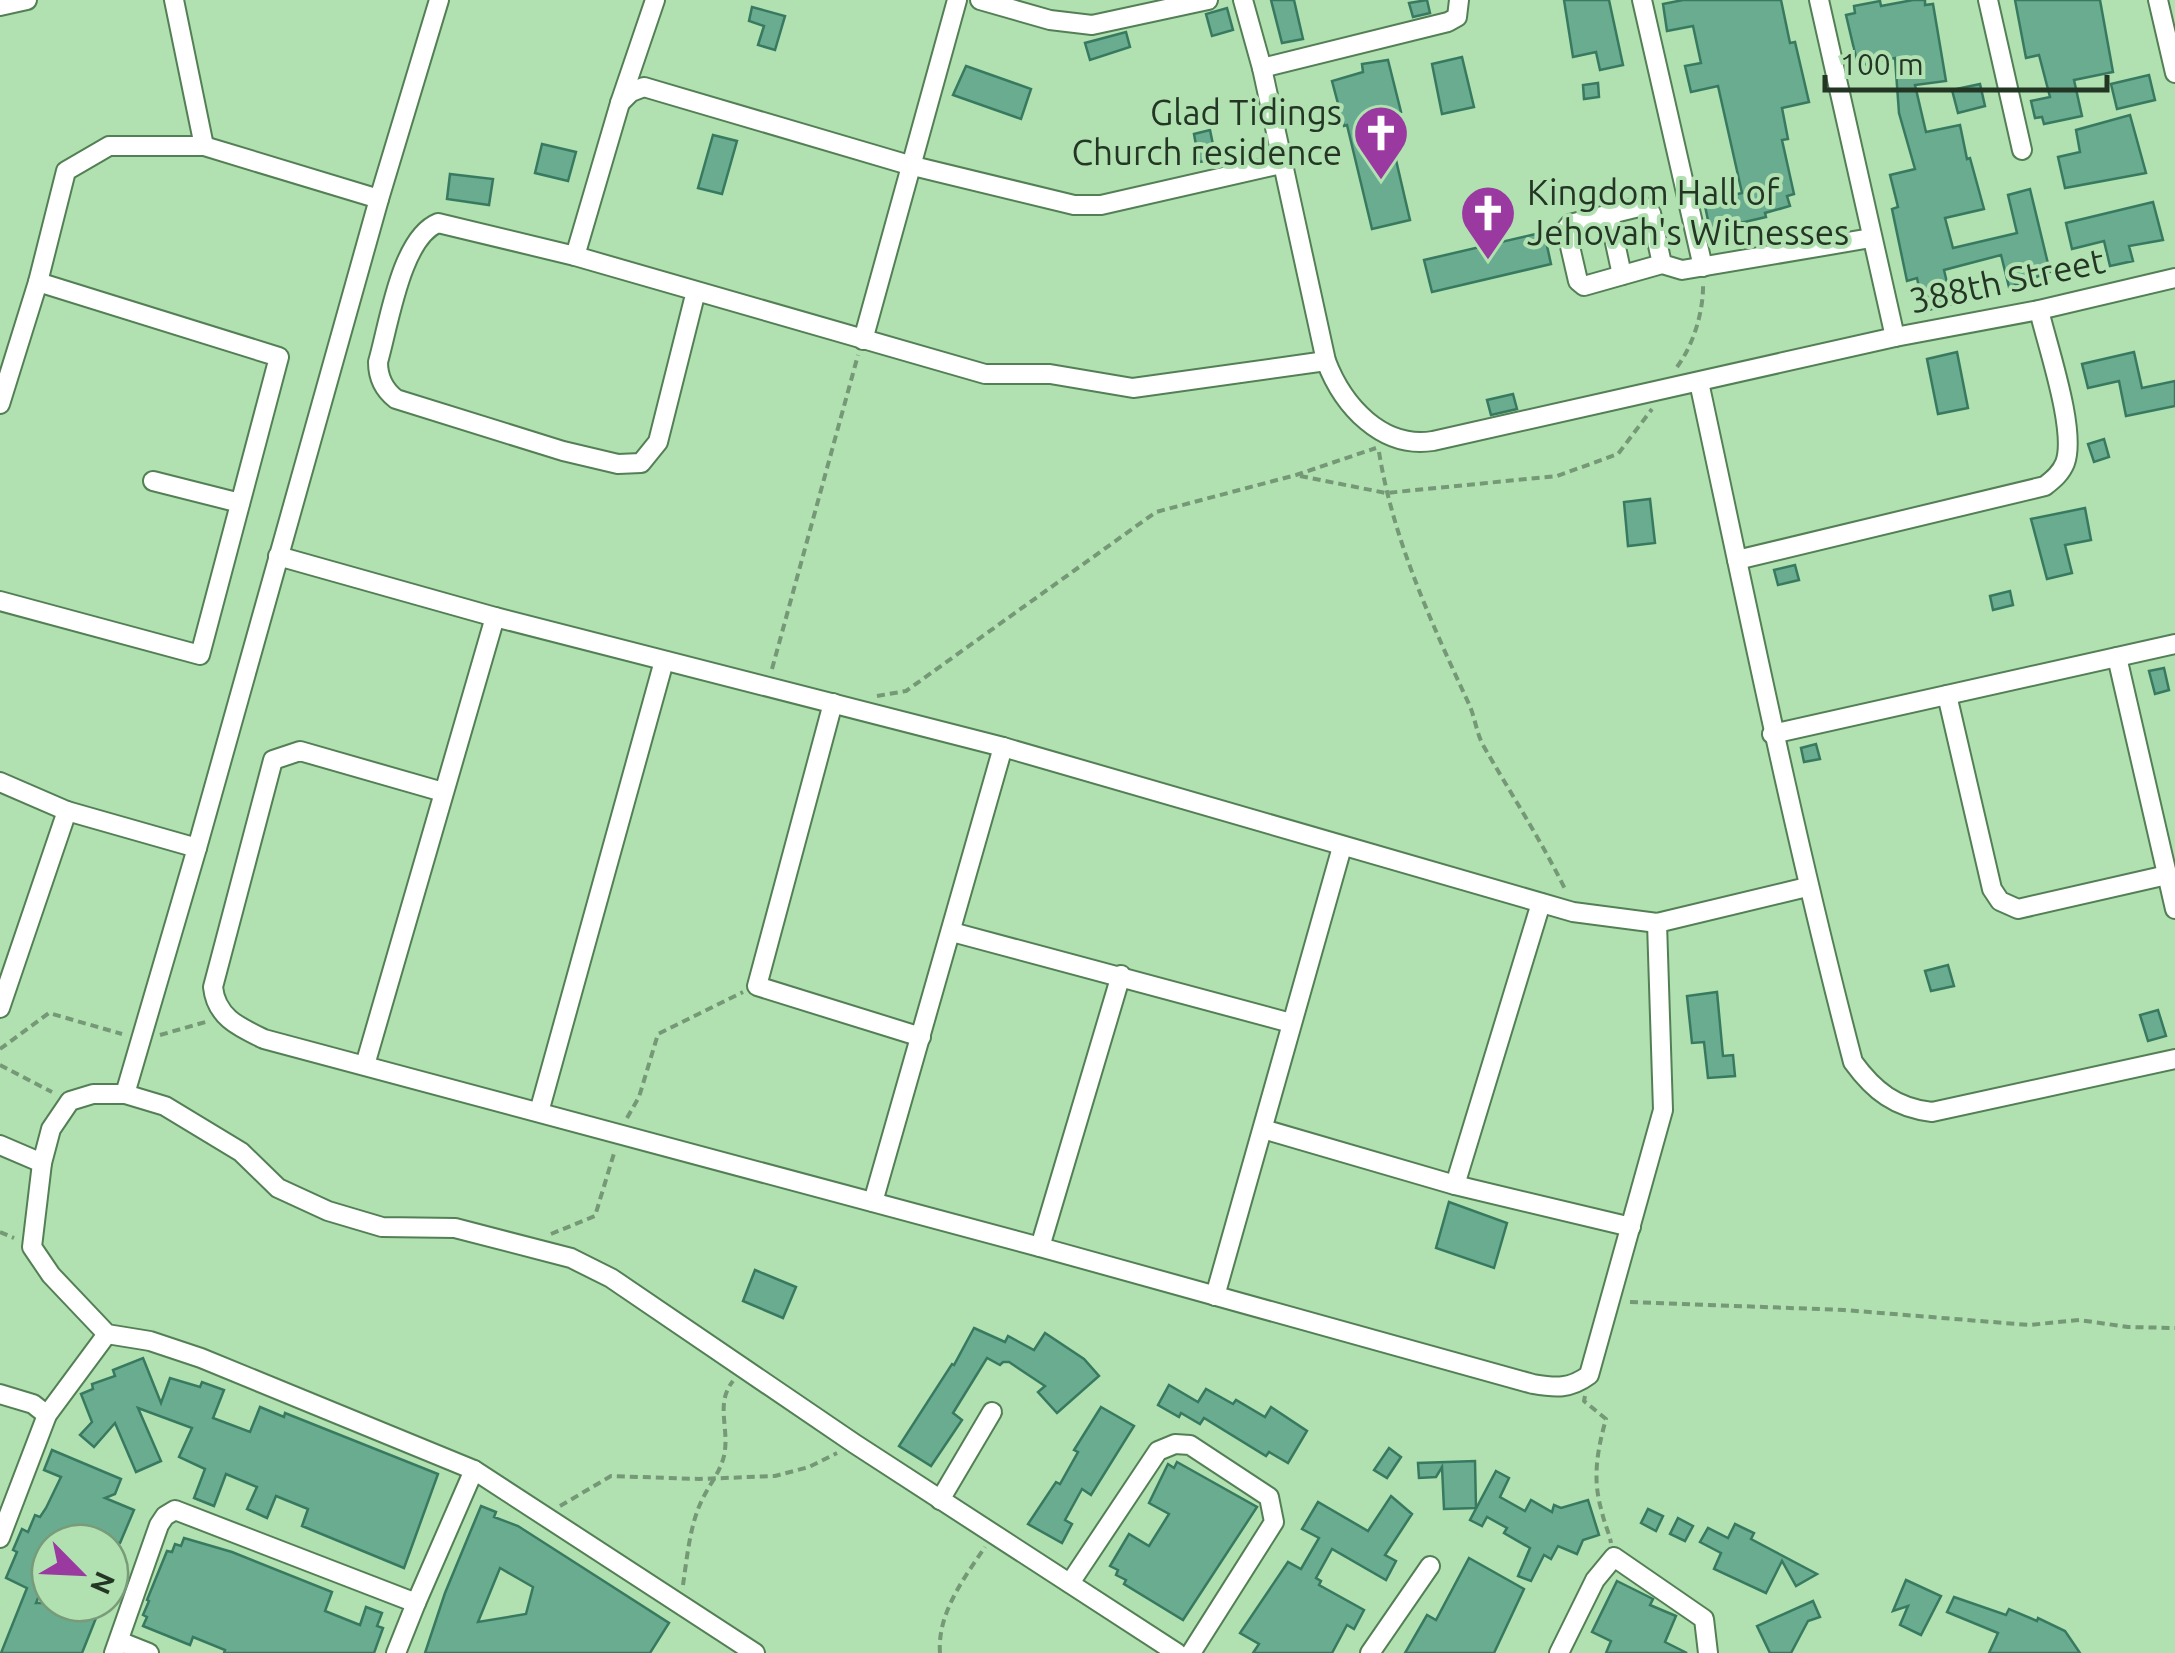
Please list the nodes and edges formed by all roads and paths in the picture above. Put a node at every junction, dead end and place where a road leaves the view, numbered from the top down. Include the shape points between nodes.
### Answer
1 (27, 0) edge
2 (174, 0) edge
3 (438, 0) edge
4 (654, 0) edge
5 (957, 0) edge
6 (980, 0) edge
7 (1208, 0) edge
8 (1243, 0) edge
9 (1459, 0) edge
10 (1642, 0) edge
11 (1819, 0) edge
12 (1988, 0) edge
13 (2158, 0) edge
14 (0, 6) edge
15 (1262, 68) junction
16 (2175, 73) edge
17 (620, 103) junction
18 (204, 146) junction
19 (2022, 150) dead end
20 (1281, 164) junction
21 (909, 165) junction
22 (378, 199) junction
23 (1609, 215) junction
24 (1871, 238) junction
25 (575, 256) junction
26 (1662, 264) junction
27 (1703, 267) junction
28 (1622, 275) junction
29 (2175, 278) edge
30 (38, 282) junction
31 (696, 291) junction
32 (2039, 310) junction
33 (1895, 336) junction
34 (862, 340) junction
35 (1326, 361) junction
36 (1699, 382) junction
37 (0, 404) edge
38 (153, 481) dead end
39 (240, 503) junction
40 (278, 556) junction
41 (1737, 560) junction
42 (0, 601) edge
43 (495, 616) junction
44 (2175, 644) edge
45 (2117, 657) junction
46 (664, 661) junction
47 (767, 688) junction
48 (1947, 695) junction
49 (870, 697) dead end
50 (833, 703) junction
51 (1772, 734) junction
52 (1003, 747) junction
53 (0, 782) edge
54 (443, 792) junction
55 (67, 811) junction
56 (1342, 847) junction
57 (197, 848) junction
58 (2167, 875) junction
59 (1807, 888) junction
60 (1541, 903) junction
61 (2175, 909) edge
62 (1573, 912) junction
63 (1657, 924) junction
64 (952, 932) junction
65 (1121, 975) junction
66 (757, 986) junction
67 (0, 1008) edge
68 (222, 1014) junction
69 (1291, 1023) junction
70 (920, 1037) junction
71 (141, 1039) junction
72 (0, 1048) edge
73 (2175, 1059) edge
74 (365, 1065) junction
75 (0, 1066) edge
76 (125, 1094) junction
77 (70, 1101) junction
78 (539, 1112) junction
79 (1262, 1129) junction
80 (618, 1134) junction
81 (0, 1145) edge
82 (42, 1163) junction
83 (1455, 1185) junction
84 (873, 1202) junction
85 (1631, 1227) junction
86 (524, 1246) junction
87 (1040, 1247) junction
88 (1215, 1296) junction
89 (1610, 1301) junction
90 (2175, 1328) edge
91 (107, 1334) junction
92 (740, 1368) junction
93 (1589, 1375) junction
94 (0, 1394) edge
95 (992, 1412) dead end
96 (47, 1415) junction
97 (855, 1444) junction
98 (474, 1470) junction
99 (716, 1478) junction
100 (940, 1500) junction
101 (544, 1516) junction
102 (993, 1534) junction
103 (0, 1538) edge
104 (1614, 1557) junction
105 (1430, 1566) dead end
106 (1070, 1582) junction
107 (416, 1604) junction
108 (680, 1604) junction
109 (116, 1647) edge
110 (148, 1653) edge
111 (396, 1653) edge
112 (755, 1653) edge
113 (940, 1653) edge
114 (1177, 1653) edge
115 (1190, 1653) edge
116 (1370, 1653) edge
117 (1559, 1653) edge
118 (1708, 1653) edge

1 - 14 street
2 - 18 street
3 - 22 street
4 - 17 street
5 - 21 street
6 - 7 street via 1092,25
8 - 15 street
9 - 15 street via 1457,17 1448,22
10 - 27 street
11 - 24 street, 388th Street
12 - 19 street
13 - 16 street
15 - 20 street
17 - 21 street via 644,87
17 - 25 street
18 - 22 street
18 - 30 street via 108,146 66,170
20 - 21 street via 1101,205 1074,205
20 - 35 street
21 - 34 street
22 - 40 street
23 - 26 street via 1648,208
23 - 28 street
23 - 28 street via 1566,229 1581,284
24 - 27 street
24 - 33 street, 388th Street
25 - 31 street
25 - 31 street via 438,223 428,227 410,251 378,362 386,388 396,398 562,452 640,463 658,442
26 - 27 street
26 - 28 street
29 - 32 street, 388th Street
30 - 37 street
30 - 39 street via 280,357
31 - 34 street
32 - 33 street, 388th Street
32 - 41 street via 2068,430 2058,476 2045,486
33 - 36 street
34 - 35 street via 984,374 1050,374 1132,388
34 - 47 path
35 - 36 street via 1337,389 1372,424 1417,444
36 - 41 street
38 - 39 street
39 - 42 street via 200,656
40 - 43 street
40 - 57 street
41 - 51 street
43 - 46 street
43 - 54 street
44 - 45 street
45 - 48 street
45 - 58 street
46 - 47 street
46 - 78 street
47 - 50 street
48 - 51 street
48 - 58 street via 1992,890 2000,900 2018,910
49 - 62 path via 906,691 1156,512 1379,447 1386,493 1416,582 1480,740 1542,844
50 - 52 street
50 - 66 street
51 - 59 street
52 - 56 street
52 - 64 street
53 - 55 street
54 - 68 street via 300,751 273,760 213,986
54 - 74 street
55 - 57 street
55 - 67 street
56 - 60 street
56 - 69 street
57 - 71 street
58 - 61 street
59 - 63 street
59 - 73 street via 1853,1062 1900,1104 1932,1112
60 - 62 street
60 - 83 street
62 - 63 street
63 - 85 street via 1664,1092
64 - 65 street
64 - 70 street
65 - 69 street
65 - 87 street
66 - 70 street
66 - 80 path via 658,1034 639,1097
68 - 71 path
68 - 74 street via 264,1039
69 - 79 street
70 - 84 street
71 - 72 path via 48,1013
71 - 76 street
74 - 78 street
75 - 77 path
76 - 77 street
76 - 86 street via 165,1106 241,1152 278,1188 328,1211 382,1227 455,1228
77 - 82 street
78 - 80 street
79 - 83 street
79 - 88 street
80 - 84 street
80 - 86 path via 594,1216
81 - 82 street
82 - 91 street via 32,1247
83 - 85 street
84 - 87 street
85 - 89 street
86 - 92 street via 611,1278
87 - 88 street
88 - 93 street via 1533,1384 1560,1388
89 - 90 path
89 - 93 street
91 - 96 street
91 - 98 street via 201,1358
92 - 97 street
92 - 99 path via 722,1406 725,1450
93 - 104 path via 1584,1401 1606,1420 1595,1459 1596,1486
94 - 96 street
95 - 100 street
96 - 103 street
97 - 99 path via 775,1476
97 - 100 street
98 - 101 street
98 - 107 street
99 - 101 path via 611,1476
99 - 108 path via 700,1502
100 - 102 street
101 - 108 street
102 - 106 street
102 - 113 path via 950,1604 938,1634
104 - 117 street via 1595,1580
104 - 118 street via 1704,1619
105 - 116 street
106 - 114 street
106 - 115 street via 1158,1451 1190,1445 1269,1497 1274,1522
107 - 109 street via 176,1510 159,1524
107 - 111 street
108 - 112 street
109 - 110 street

